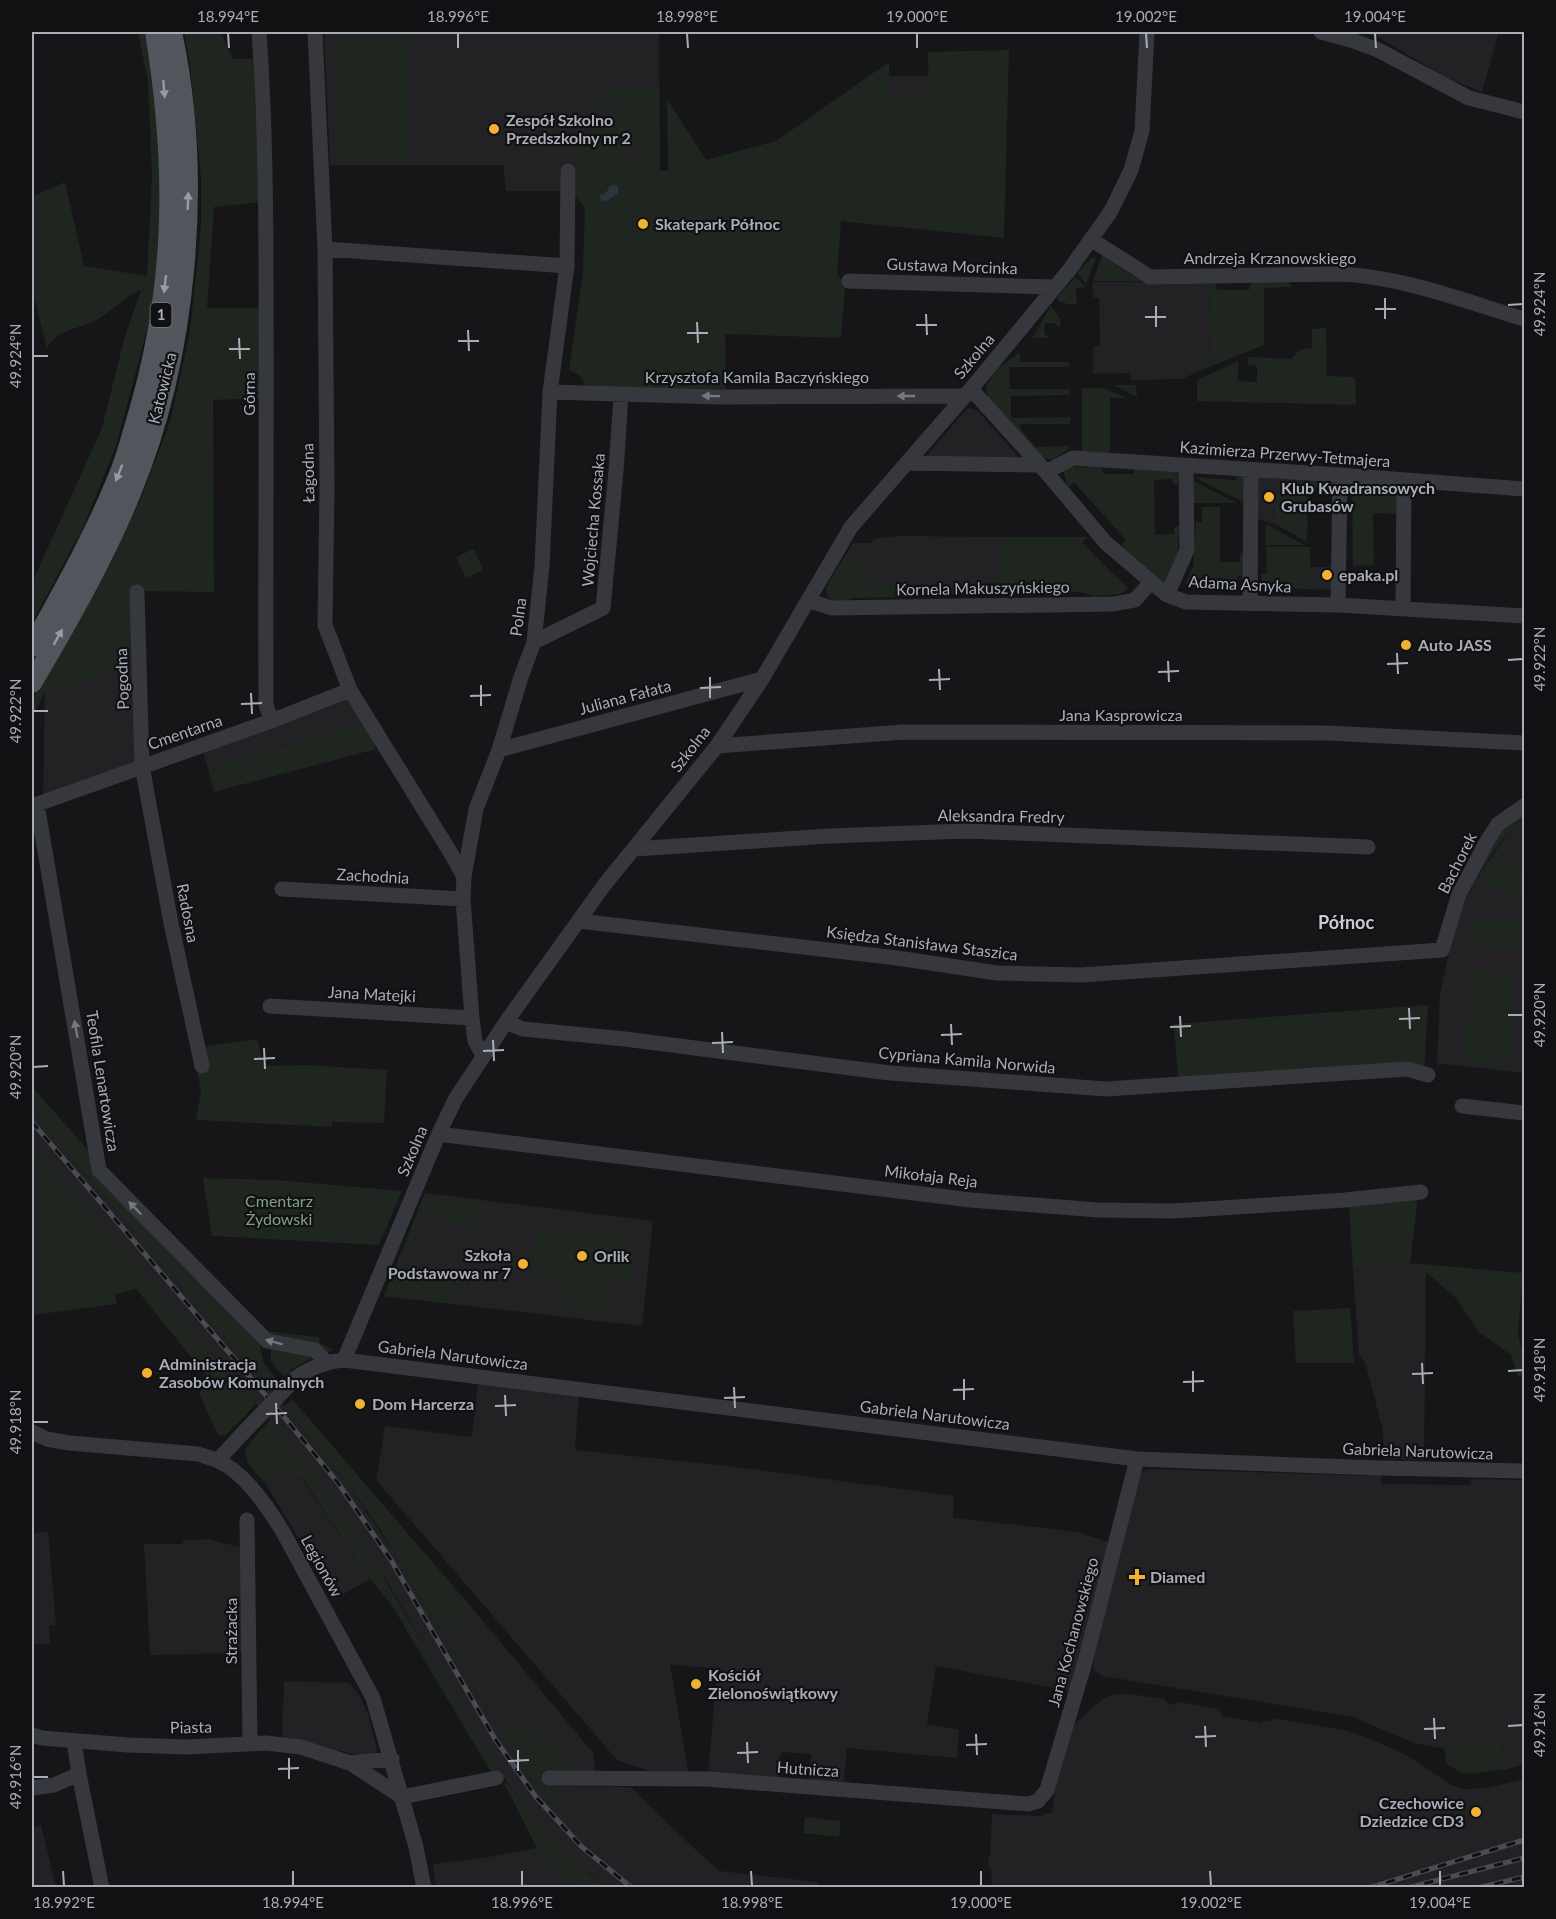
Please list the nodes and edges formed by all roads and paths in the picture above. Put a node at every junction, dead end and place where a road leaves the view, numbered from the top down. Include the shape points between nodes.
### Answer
1 (155, 32) edge
2 (172, 32) edge
3 (259, 32) edge
4 (315, 32) edge
5 (1147, 32) edge
6 (1321, 32) edge
7 (1524, 112) edge
8 (568, 171) dead end
9 (1092, 240) junction
10 (325, 249) junction
11 (567, 266) junction
12 (849, 281) dead end
13 (1054, 287) junction
14 (1524, 319) edge
15 (550, 392) junction
16 (968, 392) junction
17 (621, 395) junction
18 (907, 463) junction
19 (1186, 466) junction
20 (1043, 468) junction
21 (1251, 470) junction
22 (1340, 475) junction
23 (1404, 480) junction
24 (1524, 489) edge
25 (1151, 582) junction
26 (137, 592) dead end
27 (1167, 595) junction
28 (808, 600) junction
29 (1250, 604) junction
30 (1338, 606) junction
31 (1403, 609) junction
32 (1524, 616) edge
33 (534, 642) junction
34 (32, 647) edge
35 (762, 679) junction
36 (32, 682) edge
37 (351, 690) junction
38 (271, 721) junction
39 (1524, 743) edge
40 (717, 746) junction
41 (499, 750) junction
42 (142, 766) junction
43 (34, 805) edge
44 (1524, 806) edge
45 (1368, 847) dead end
46 (634, 849) junction
47 (464, 878) junction
48 (282, 889) dead end
49 (463, 899) junction
50 (580, 919) junction
51 (1442, 950) joint
52 (270, 1006) dead end
53 (472, 1018) junction
54 (506, 1022) junction
55 (483, 1055) junction
56 (202, 1066) dead end
57 (1428, 1076) dead end
58 (1462, 1106) dead end
59 (1524, 1113) edge
60 (439, 1132) junction
61 (1421, 1192) dead end
62 (344, 1360) junction
63 (326, 1362) junction
64 (32, 1432) edge
65 (1137, 1459) junction
66 (218, 1460) junction
67 (1524, 1471) edge
68 (247, 1520) dead end
69 (32, 1735) edge
70 (74, 1741) junction
71 (250, 1743) junction
72 (392, 1759) junction
73 (350, 1763) junction
74 (79, 1774) junction
75 (397, 1776) junction
76 (376, 1778) junction
77 (496, 1778) dead end
78 (549, 1778) dead end
79 (32, 1788) edge
80 (402, 1797) junction
81 (1028, 1804) joint
82 (102, 1887) edge
83 (424, 1887) edge

1 -> 34 main road, Katowicka / 1 via 170,161 170,221 160,325 148,382 121,469 87,545
36 -> 2 main road, Katowicka / 1 via 116,527 135,482 162,395 178,320 188,185
3 - 38 street, Górna via 266,201 266,704
4 - 10 street, Łagodna
5 - 9 street, Szkolna via 1142,130 1131,170
6 - 7 street via 1380,50 1469,98
8 - 11 street, Polna
9 - 13 street, Szkolna
9 - 14 street, Andrzeja Krzanowskiego via 1150,277 1369,276
10 - 11 street
10 - 37 street, Łagodna via 325,625
11 - 15 street, Polna
12 - 13 street, Gustawa Morcinka
13 - 16 street, Szkolna
15 - 17 street, Krzysztofa Kamila Baczyńskiego
15 - 33 street, Polna via 542,567
16 -> 17 street, Krzysztofa Kamila Baczyńskiego
16 - 18 street, Szkolna
16 - 20 street, Adama Asnyka
17 - 33 street, Wojciecha Kossaka via 603,608
18 - 20 street, Kazimierza Przerwy-Tetmajera
18 - 28 street, Szkolna via 851,527
19 - 20 street, Kazimierza Przerwy-Tetmajera via 1073,458
19 - 21 street, Kazimierza Przerwy-Tetmajera
19 - 27 street via 1187,550
20 - 25 street, Adama Asnyka via 1106,543
21 - 22 street, Kazimierza Przerwy-Tetmajera
21 - 29 street
22 - 23 street, Kazimierza Przerwy-Tetmajera
22 - 30 street
23 - 24 street, Kazimierza Przerwy-Tetmajera
23 - 31 street
25 - 27 street, Adama Asnyka
25 - 28 street, Kornela Makuszyńskiego via 1135,600 1114,604 831,608
26 - 42 street, Pogodna
27 - 29 street, Adama Asnyka via 1186,602
28 - 35 street, Szkolna
29 - 30 street, Adama Asnyka
30 - 31 street, Adama Asnyka
31 - 32 street, Adama Asnyka
33 - 41 street, Polna
35 - 40 street, Szkolna
35 - 41 street, Juliana Fałata
37 - 38 street, Cmentarna
37 - 47 street, Łagodna
38 - 42 street, Cmentarna
39 - 40 street, Jana Kasprowicza via 1327,733 904,732
40 - 46 street, Szkolna
41 - 47 street, Polna via 476,809
42 - 43 street, Cmentarna
42 - 56 street, Radosna
63 -> 43 street, Teofila Lenartowicza via 315,1350 267,1341 99,1170
44 - 51 street, Bachorek via 1498,824 1486,843 1459,894
45 - 46 street, Aleksandra Fredry via 966,831
46 - 50 street, Szkolna
47 - 49 street, Polna
48 - 49 street, Zachodnia
49 - 53 street, Polna
50 - 51 street, Księdza Stanisława Staszica via 997,973 1082,975
50 - 54 street, Szkolna
52 - 53 street, Jana Matejki
53 - 55 street, Polna via 475,1041
54 - 55 street, Szkolna
54 - 57 street, Cypriana Kamila Norwida via 523,1029 890,1073 1106,1089 1407,1069
55 - 60 street, Szkolna
58 - 59 street
60 - 61 street, Mikołaja Reja via 960,1198 1098,1210 1174,1211
60 - 62 street, Szkolna
62 - 63 street
62 - 65 street, Gabriela Narutowicza
63 - 66 street, bridge via 296,1378
64 - 66 street, Legionów via 69,1443 198,1454
65 - 67 street, Gabriela Narutowicza
65 - 81 street, Jana Kochanowskiego via 1047,1790 1038,1801
66 - 72 street, Legionów via 255,1492 283,1532 368,1687
68 - 71 street, Strażacka
69 - 70 street, Piasta
70 - 71 street, Piasta via 187,1747
70 - 74 street
71 - 73 street, Piasta via 301,1747
72 - 73 street, Piasta
72 - 75 street, Legionów
73 - 76 street, Piasta
74 - 79 street via 54,1785
74 - 82 street
75 - 76 street
75 - 80 street, Legionów
76 - 80 street, Piasta
77 - 80 street
78 - 81 street, Hutnicza via 707,1779
80 - 83 street, Legionów

